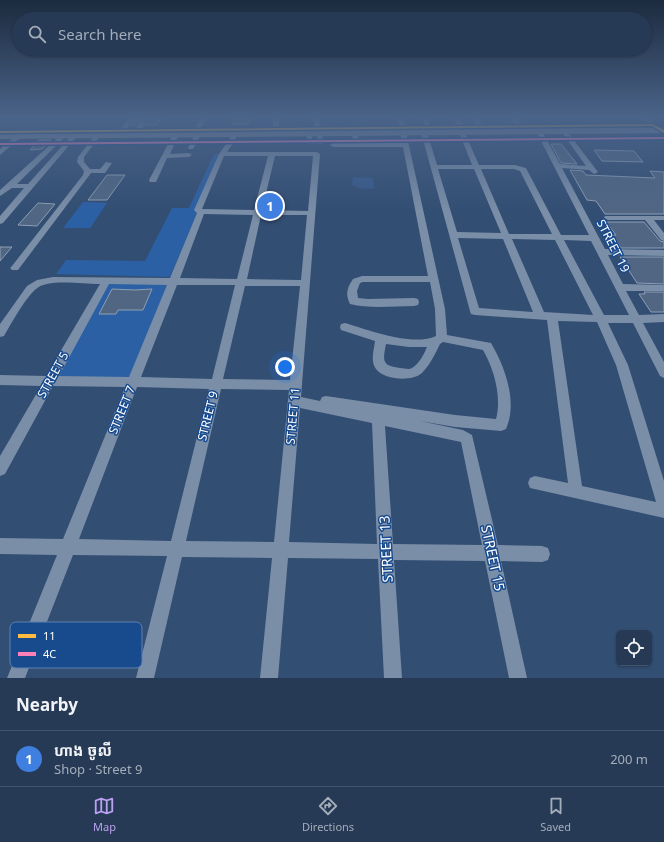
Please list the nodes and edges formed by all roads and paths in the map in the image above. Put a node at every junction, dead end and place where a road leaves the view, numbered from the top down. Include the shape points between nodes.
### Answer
1 (50, 149) edge
2 (63, 149) edge
3 (87, 149) edge
4 (169, 149) edge
5 (191, 149) edge
6 (224, 149) edge
7 (258, 149) edge
8 (407, 149) edge
9 (430, 149) edge
10 (470, 149) edge
11 (548, 149) edge
12 (577, 149) edge
13 (272, 154) junction
14 (165, 156) junction
15 (108, 164) dead end
16 (557, 166) junction
17 (434, 167) junction
18 (477, 167) junction
19 (88, 171) junction
20 (153, 180) dead end
21 (10, 186) junction
22 (30, 186) junction
23 (0, 194) edge
24 (201, 212) junction
25 (258, 213) junction
26 (312, 213) junction
27 (608, 218) dead end
28 (647, 218) junction
29 (664, 218) edge
30 (0, 221) edge
31 (453, 235) junction
32 (506, 236) junction
33 (558, 237) junction
34 (594, 238) junction
35 (664, 238) edge
36 (601, 252) junction
37 (664, 253) edge
38 (15, 268) dead end
39 (433, 279) junction
40 (106, 280) junction
41 (173, 281) junction
42 (241, 282) junction
43 (305, 283) junction
44 (619, 287) junction
45 (664, 288) edge
46 (414, 302) dead end
47 (546, 316) junction
48 (664, 318) edge
49 (601, 319) junction
50 (636, 320) junction
51 (345, 327) dead end
52 (0, 333) edge
53 (381, 340) junction
54 (439, 340) junction
55 (664, 373) edge
56 (0, 380) edge
57 (50, 380) junction
58 (133, 382) junction
59 (216, 384) junction
60 (296, 385) junction
61 (310, 399) dead end
62 (294, 401) junction
63 (378, 420) junction
64 (0, 469) edge
65 (535, 483) dead end
66 (576, 492) junction
67 (664, 505) edge
68 (664, 511) edge
69 (0, 546) edge
70 (68, 547) junction
71 (176, 548) junction
72 (281, 550) junction
73 (386, 552) junction
74 (491, 553) junction
75 (542, 554) dead end
76 (38, 622) edge
77 (20, 668) edge
78 (16, 678) edge
79 (145, 678) edge
80 (269, 678) edge
81 (393, 678) edge
82 (518, 678) edge

1 - 21 street
2 - 22 street
3 - 19 street via 81,157 81,162
4 - 14 street
5 - 14 street via 190,152
6 - 24 street, STREET 7 via 198,210
7 - 13 street
8 - 39 street
9 - 17 street
10 - 18 street
11 - 16 street, STREET 19
12 - 16 street via 593,170
13 - 25 street, STREET 9
13 - 26 street, STREET 11 via 317,154
14 - 20 street
15 - 19 street via 102,171
16 - 34 street, STREET 19
17 - 18 street
17 - 31 street
18 - 32 street
18 - 33 street via 515,167 523,170
19 - 38 street
21 - 22 street
21 - 23 street
22 - 30 street
24 - 25 street
24 - 41 street, STREET 7
25 - 26 street
25 - 42 street, STREET 9
26 - 43 street, STREET 11
27 - 28 street
28 - 29 street
28 - 35 street
31 - 32 street
31 - 47 street via 475,311
32 - 33 street
32 - 47 street
33 - 34 street
33 - 49 street
34 - 36 street, STREET 19
36 - 37 street
36 - 44 street, STREET 19
39 - 46 street via 362,280 356,281 351,288 354,301
39 - 54 street via 440,309
40 - 41 street
40 - 52 street via 40,282 30,288
40 - 57 street, STREET 5
41 - 42 street
41 - 58 street, STREET 7
42 - 43 street
42 - 59 street, STREET 9
43 - 60 street, STREET 11
44 - 45 street
44 - 50 street, STREET 19
47 - 49 street
47 - 66 street
48 - 50 street
49 - 50 street
49 - 67 street via 622,365
50 - 55 street, STREET 19
51 - 53 street
53 - 54 street via 404,343
53 - 54 street via 378,358 380,366 386,371 409,374 417,371
54 - 61 street via 487,346 500,381 504,411 500,425 455,421
56 - 57 street
57 - 58 street
57 - 64 street, STREET 5
58 - 59 street
58 - 70 street, STREET 7
59 - 60 street
59 - 71 street, STREET 9
60 - 62 street, STREET 11
62 - 63 street
62 - 72 street, STREET 11
63 - 73 street, STREET 13
63 - 74 street, STREET 15 via 463,436 467,439
65 - 66 street
66 - 68 street
69 - 70 street
70 - 71 street
70 - 76 street, STREET 7
71 - 72 street
71 - 79 street, STREET 9
72 - 73 street
72 - 80 street, STREET 11
73 - 74 street
73 - 81 street, STREET 13
74 - 75 street
74 - 82 street, STREET 15
77 - 78 street, STREET 7

